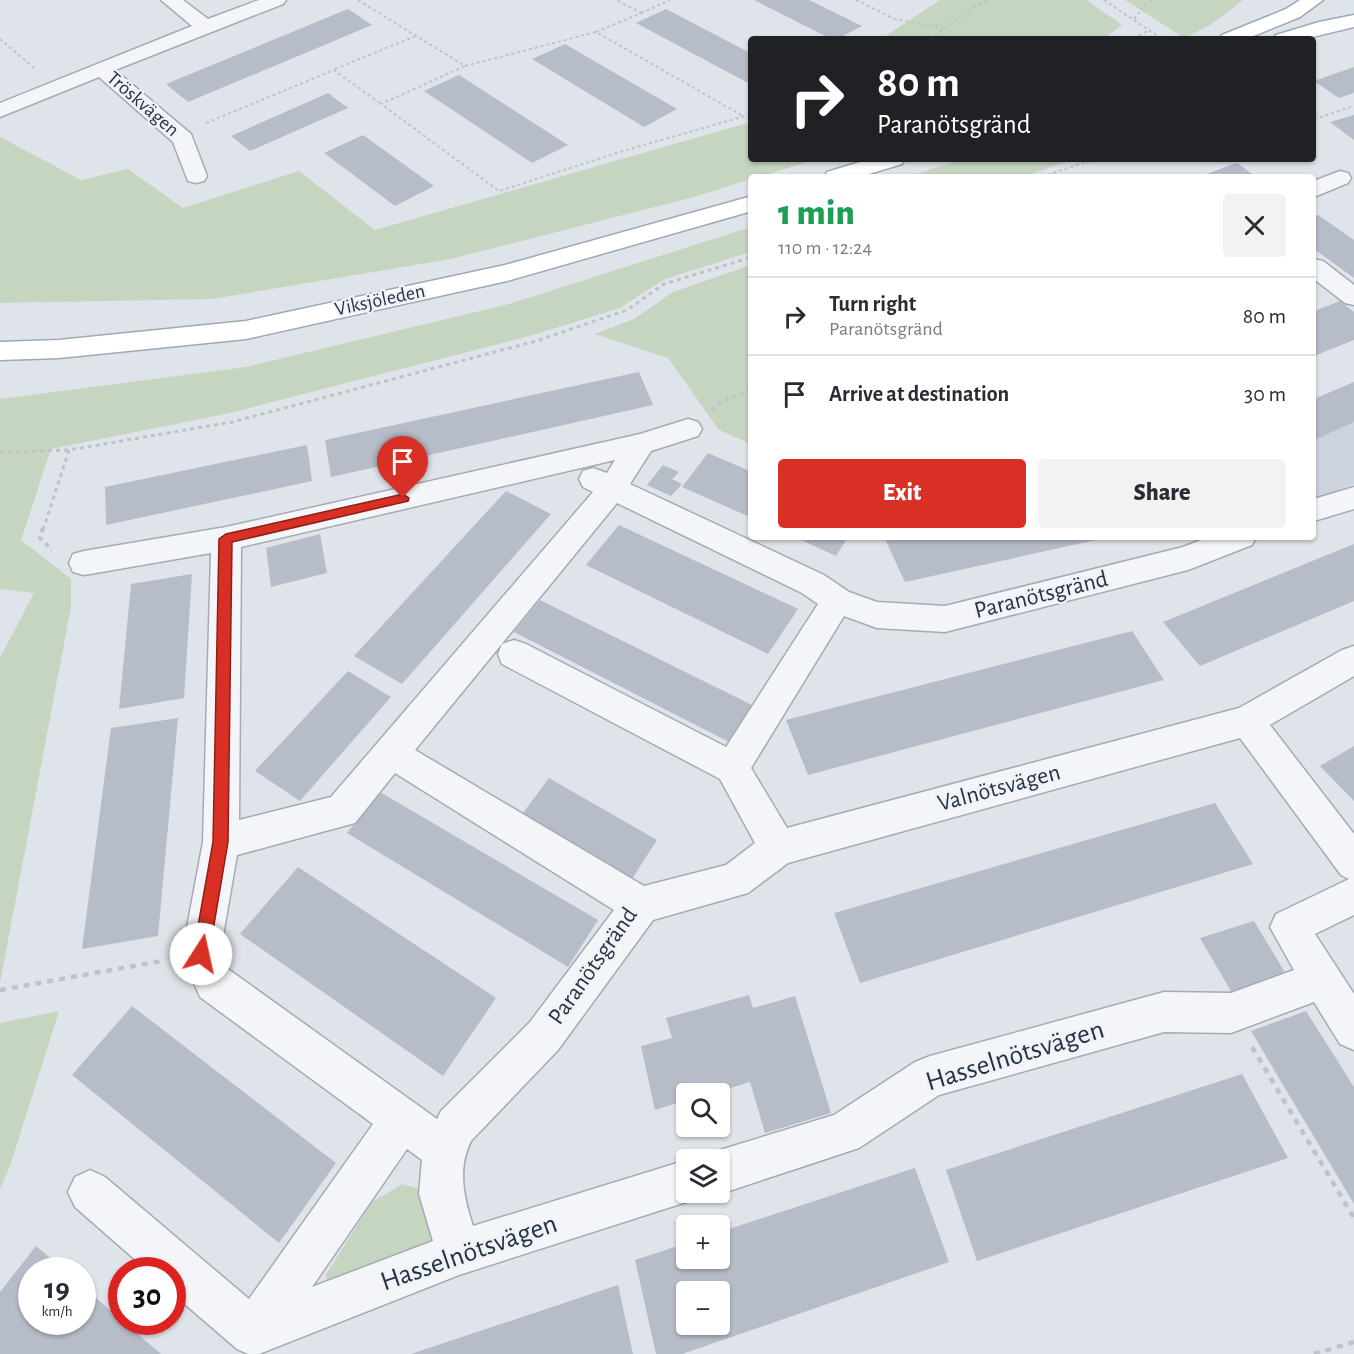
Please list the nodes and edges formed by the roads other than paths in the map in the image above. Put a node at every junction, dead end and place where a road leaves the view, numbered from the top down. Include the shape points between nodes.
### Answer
1 (171, 0) edge
2 (276, 0) edge
3 (1313, 0) edge
4 (1354, 21) edge
5 (206, 27) junction
6 (1236, 36) edge
7 (1293, 36) edge
8 (101, 68) junction
9 (0, 111) edge
10 (884, 162) edge
11 (845, 174) edge
12 (196, 176) dead end
13 (1340, 178) dead end
14 (1316, 189) edge
15 (748, 204) edge
16 (1320, 279) edge
17 (1354, 297) edge
18 (0, 351) edge
19 (688, 429) road end
20 (641, 444) junction
21 (559, 462) junction
22 (612, 489) junction
23 (1354, 498) edge
24 (1316, 509) edge
25 (226, 539) junction
26 (1233, 540) edge
27 (84, 563) road end
28 (838, 601) junction
29 (514, 654) dead end
30 (1354, 660) edge
31 (1247, 721) junction
32 (408, 764) dead end
33 (732, 768) junction
34 (221, 842) junction
35 (778, 848) junction
36 (1354, 863) edge
37 (1354, 895) edge
38 (641, 905) junction
39 (1322, 979) junction
40 (1354, 1030) edge
41 (402, 1119) junction
42 (444, 1150) junction
43 (730, 1169) edge
44 (676, 1185) edge
45 (90, 1192) dead end
46 (459, 1253) junction
47 (254, 1333) junction

1 - 5 street
2 - 5 street, Tröskvägen
3 - 4 main road via 1329,13
3 - 6 main road via 1293,13
4 - 7 main road
5 - 8 street, Tröskvägen
8 - 9 street, Tröskvägen
8 - 12 street, Tröskvägen via 183,140
10 - 11 main road
13 - 14 street
15 - 18 main road, Viksjöleden via 507,273 246,330 59,349
16 - 17 street
19 - 20 street
20 - 21 street
20 - 22 street
21 - 22 street, Paranötsgränd
21 - 25 street
22 - 28 street, Paranötsgränd via 813,584
22 - 34 street via 342,811
23 - 24 street
25 - 27 street
25 - 34 street
26 - 28 street, Paranötsgränd via 1188,558 945,619 877,615
28 - 33 street
29 - 33 street
30 - 31 street, Valnötsvägen
31 - 35 street, Valnötsvägen
31 - 36 street
32 - 38 street, Paranötsgränd
33 - 35 street
34 - 41 street via 201,954 214,983
35 - 38 street, Valnötsvägen via 735,880
37 - 39 street via 1289,927
38 - 42 street, Paranötsgränd via 544,1036 456,1126
39 - 40 street
39 - 43 street, Hasselnötsvägen via 1232,1013 1164,1012 930,1077 844,1133
41 - 42 street
41 - 47 street
42 - 46 street, Paranötsgränd via 441,1194
44 - 46 street, Hasselnötsvägen
45 - 47 street
46 - 47 street, Hasselnötsvägen

